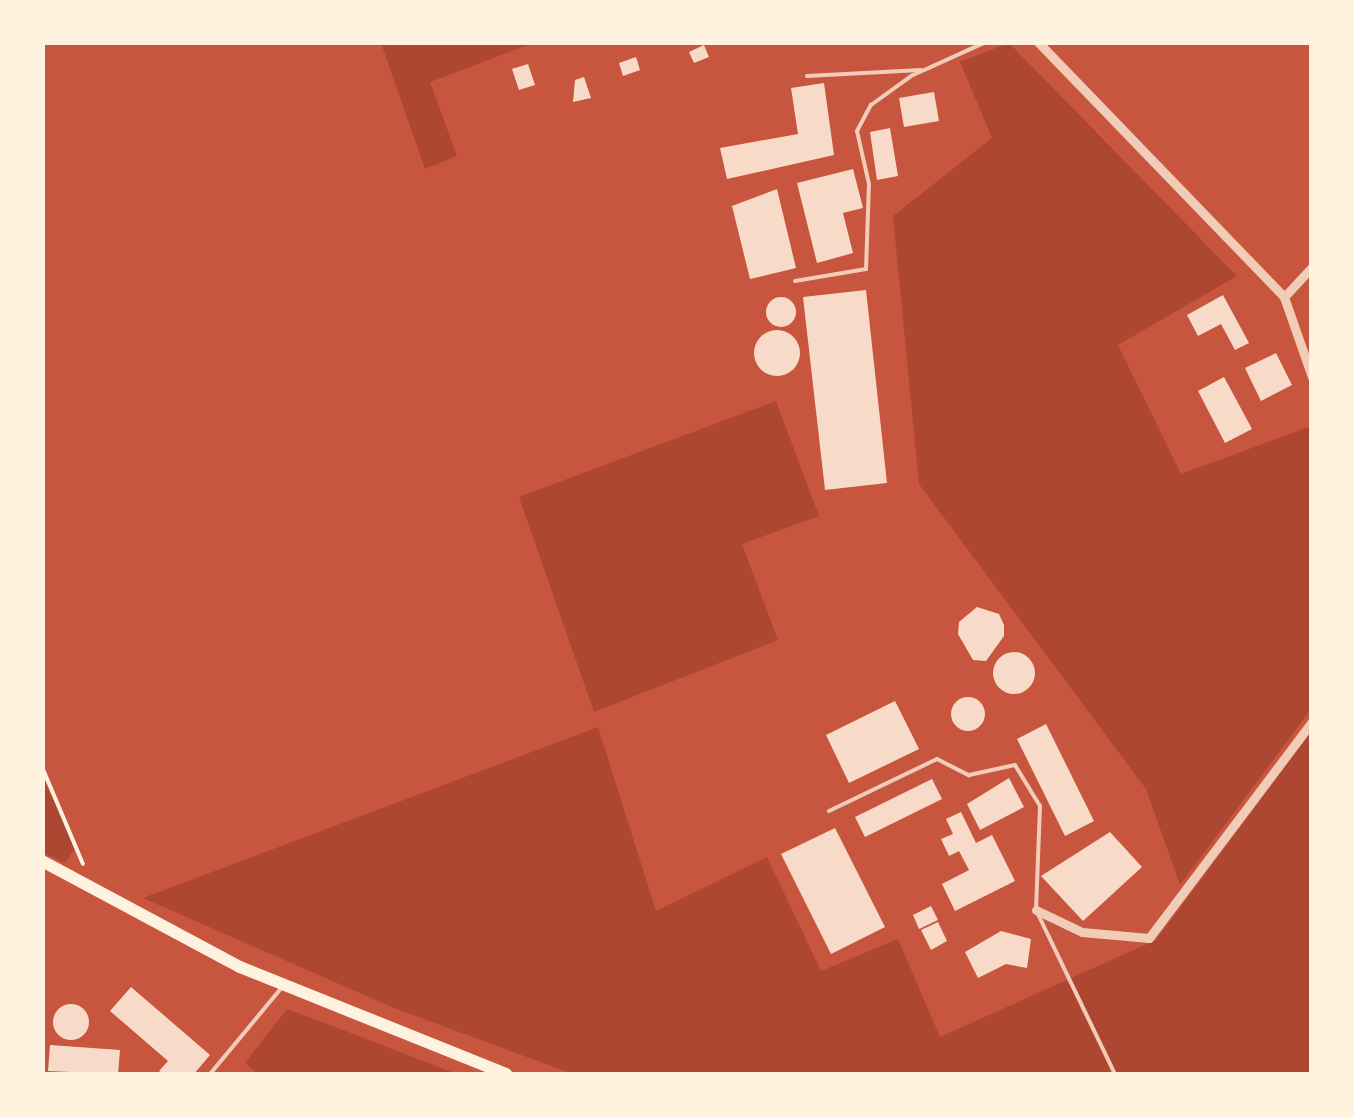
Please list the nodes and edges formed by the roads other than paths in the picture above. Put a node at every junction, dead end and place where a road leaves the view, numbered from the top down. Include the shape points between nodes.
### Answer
1 (986, 42) edge
2 (1038, 42) edge
3 (926, 70) junction
4 (807, 76) dead end
5 (1312, 267) edge
6 (795, 282) dead end
7 (1284, 296) junction
8 (1312, 377) edge
9 (1312, 722) edge
10 (829, 811) dead end
11 (42, 861) edge
12 (1036, 910) junction
13 (283, 986) junction
14 (210, 1074) edge
15 (506, 1074) edge
16 (1115, 1074) edge

1 - 3 lane
2 - 7 street
3 - 4 lane
3 - 6 lane via 871,106 857,131 869,184 866,269
5 - 7 street
7 - 8 street
9 - 12 street via 1149,938 1082,932
10 - 12 lane via 937,758 969,774 1015,765 1040,806
11 - 13 main road
12 - 16 lane
13 - 14 lane
13 - 15 main road

